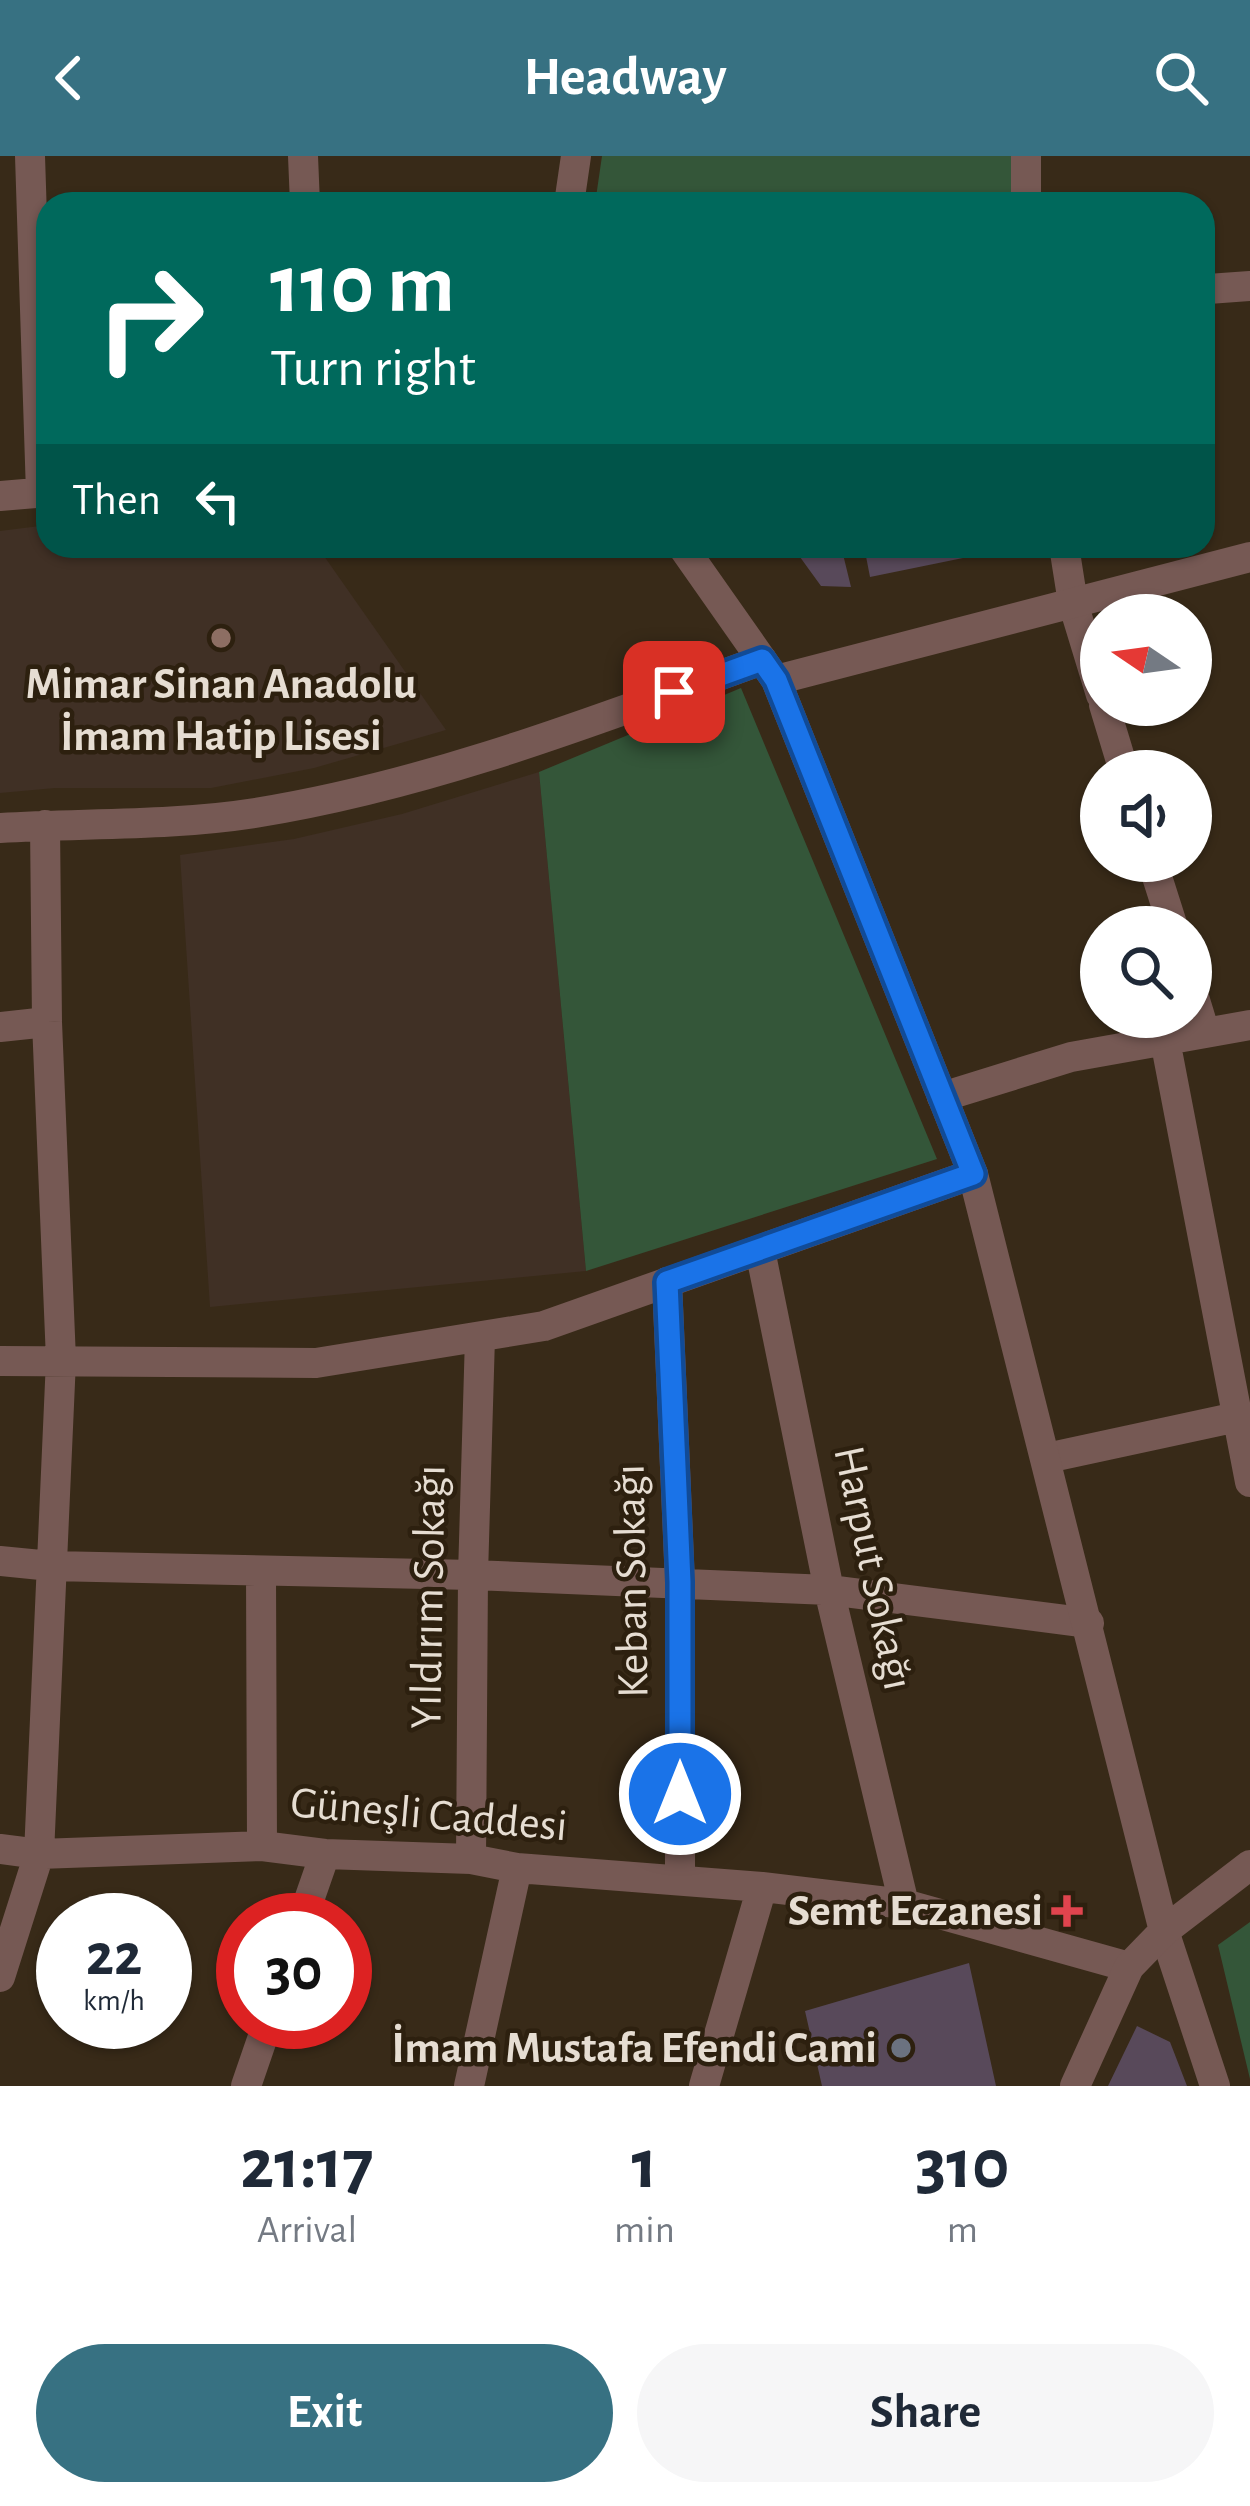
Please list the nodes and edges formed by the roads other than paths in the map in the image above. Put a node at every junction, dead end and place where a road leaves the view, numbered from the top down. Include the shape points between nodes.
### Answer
1 (29, 156) edge
2 (303, 156) edge
3 (576, 156) edge
4 (1026, 156) edge
5 (304, 192) edge
6 (571, 192) edge
7 (1026, 192) edge
8 (1250, 286) edge
9 (1215, 288) edge
10 (36, 303) edge
11 (36, 494) edge
12 (0, 496) edge
13 (1250, 557) edge
14 (690, 558) edge
15 (1066, 558) edge
16 (1072, 603) junction
17 (1080, 628) edge
18 (769, 670) junction
19 (45, 825) junction
20 (0, 828) edge
21 (47, 1022) junction
22 (1250, 1025) edge
23 (0, 1027) edge
24 (1212, 1033) edge
25 (1178, 1038) edge
26 (1165, 1040) junction
27 (942, 1097) junction
28 (973, 1174) junction
29 (760, 1250) junction
30 (667, 1282) junction
31 (480, 1337) junction
32 (0, 1360) edge
33 (61, 1360) junction
34 (1238, 1417) junction
35 (1047, 1458) junction
36 (1250, 1482) edge
37 (0, 1561) edge
38 (51, 1566) junction
39 (261, 1573) junction
40 (473, 1575) junction
41 (680, 1582) junction
42 (829, 1590) junction
43 (1089, 1622) junction
44 (262, 1846) junction
45 (0, 1849) edge
46 (39, 1854) junction
47 (325, 1854) junction
48 (472, 1859) junction
49 (1250, 1865) edge
50 (517, 1868) junction
51 (680, 1879) junction
52 (762, 1887) junction
53 (311, 1893) edge
54 (904, 1904) junction
55 (1164, 1931) junction
56 (1129, 1967) junction
57 (0, 1977) edge
58 (259, 2049) edge
59 (246, 2086) edge
60 (469, 2086) edge
61 (704, 2086) edge
62 (1075, 2086) edge
63 (1215, 2086) edge

1 - 10 street
2 - 5 street
3 - 6 street
4 - 7 street
8 - 9 street
11 - 12 street
13 - 16 street
14 - 18 street
15 - 16 street
16 - 17 street
16 - 18 street
18 - 19 street via 382,785 253,813
18 - 27 street
19 - 20 street
19 - 21 street
21 - 23 street
21 - 33 street
22 - 24 street
25 - 26 street
26 - 27 street via 1071,1057
26 - 34 street
27 - 28 street
28 - 29 street
28 - 35 street
29 - 30 street
29 - 42 street, Harput Sokağı
30 - 31 street via 544,1326
30 - 41 street, Keban Sokağı
31 - 33 street via 316,1364
31 - 40 street, Yıldırım Sokağı
32 - 33 street
33 - 38 street
34 - 35 street
34 - 36 street
35 - 43 street
37 - 38 street
38 - 39 street
38 - 46 street
39 - 40 street
39 - 44 street
40 - 41 street
40 - 48 street, Yıldırım Sokağı
41 - 42 street
41 - 51 street, Keban Sokağı
42 - 43 street
42 - 54 street, Harput Sokağı
43 - 55 street
44 - 46 street, Güneşli Caddesi
44 - 47 street, Güneşli Caddesi
45 - 46 street, Güneşli Caddesi
46 - 57 street
47 - 48 street, Güneşli Caddesi
47 - 53 street
48 - 50 street, Güneşli Caddesi
49 - 55 street
50 - 51 street, Güneşli Caddesi
50 - 60 street
51 - 52 street, Güneşli Caddesi
52 - 54 street, Güneşli Caddesi
52 - 61 street
54 - 56 street, Güneşli Caddesi
55 - 56 street
55 - 63 street
56 - 62 street
58 - 59 street

